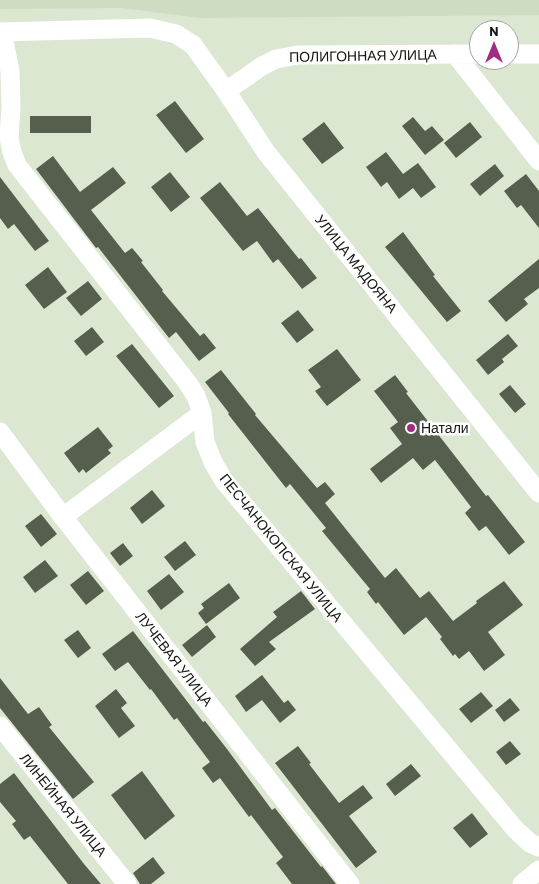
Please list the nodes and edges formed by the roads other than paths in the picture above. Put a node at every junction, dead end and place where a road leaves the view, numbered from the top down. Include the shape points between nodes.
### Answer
1 (1, 32) edge
2 (455, 54) junction
3 (469, 54) edge
4 (519, 54) edge
5 (539, 54) edge
6 (226, 91) junction
7 (539, 161) edge
8 (202, 413) junction
9 (0, 432) edge
10 (539, 493) edge
11 (63, 517) junction
12 (0, 726) edge
13 (539, 847) edge
14 (539, 870) edge
15 (127, 884) edge
16 (350, 884) edge
17 (522, 884) edge

1 - 6 street, УЛИЦА МАДОЯНА via 150,28 176,34 193,45
1 - 8 street, ПЕСЧАНОКОПСКАЯ УЛИЦА via 10,71 9,138 17,165 187,382
2 - 3 street, ПОЛИГОННАЯ УЛИЦА
2 - 6 street, ПОЛИГОННАЯ УЛИЦА via 298,55 276,59 262,66
2 - 7 street
4 - 5 street
6 - 10 street, УЛИЦА МАДОЯНА via 266,152
8 - 11 street
8 - 13 street, ПЕСЧАНОКОПСКАЯ УЛИЦА via 205,442 224,481 515,829
9 - 11 street, ЛУЧЕВАЯ УЛИЦА
11 - 16 street, ЛУЧЕВАЯ УЛИЦА
12 - 15 street, ЛИНЕЙНАЯ УЛИЦА
14 - 17 street

